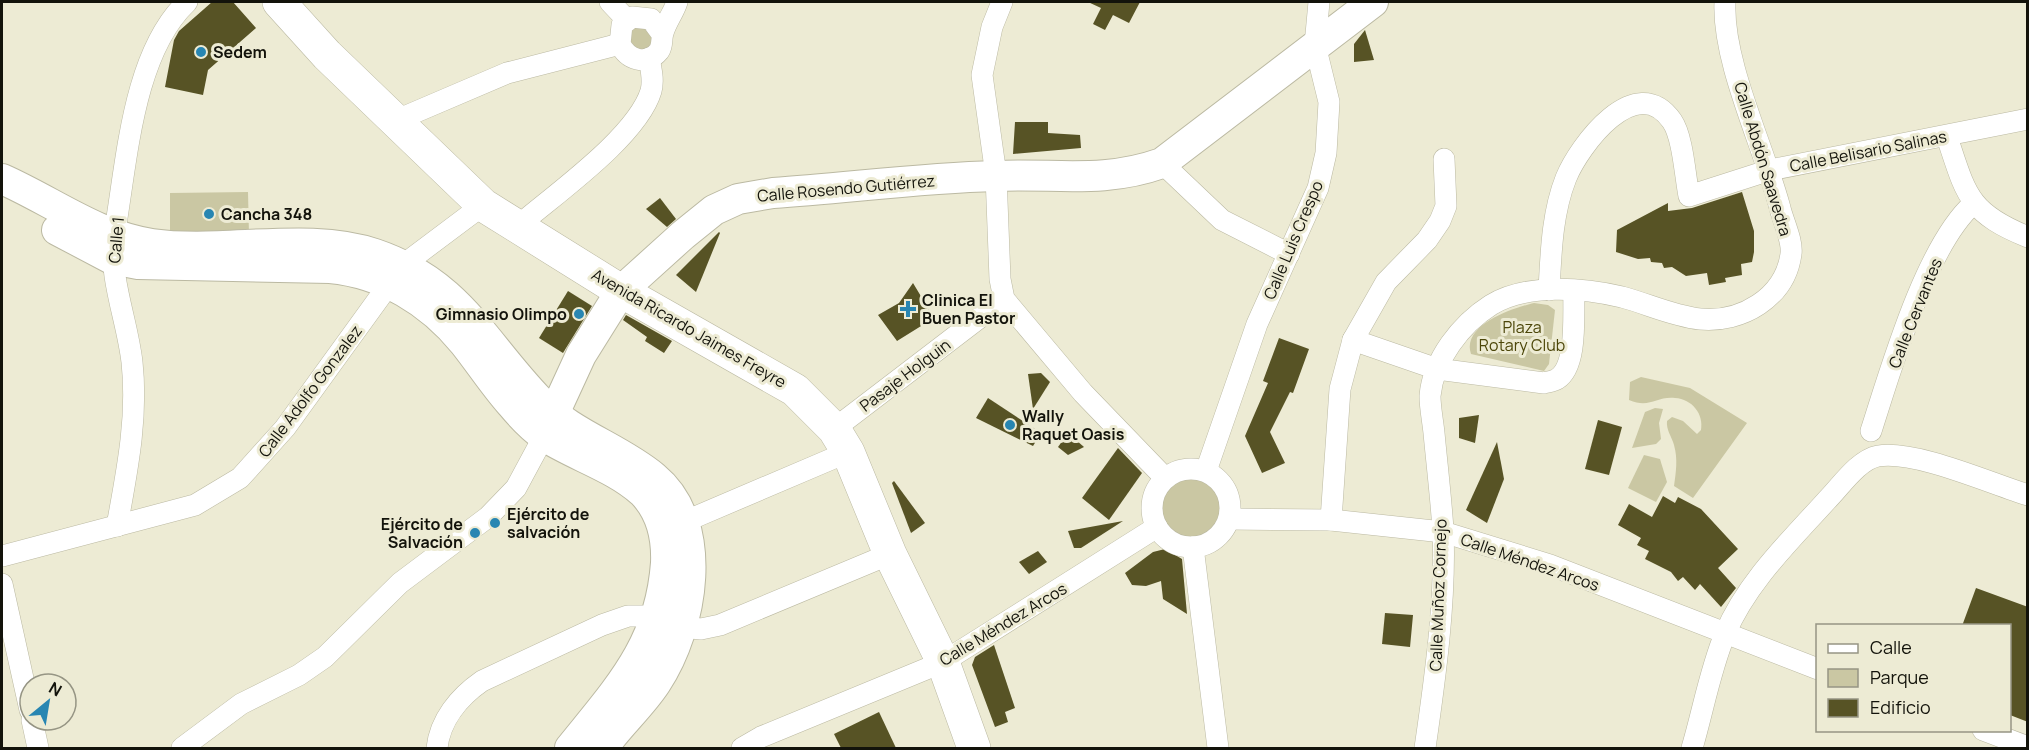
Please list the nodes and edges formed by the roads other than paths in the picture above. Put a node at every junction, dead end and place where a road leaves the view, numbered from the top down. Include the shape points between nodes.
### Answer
1 (187, 2) edge
2 (279, 2) edge
3 (610, 2) edge
4 (677, 2) edge
5 (1002, 2) edge
6 (1318, 2) edge
7 (1373, 2) edge
8 (1725, 2) edge
9 (627, 20) junction
10 (662, 34) junction
11 (620, 44) junction
12 (1315, 45) junction
13 (649, 58) junction
14 (2028, 119) edge
15 (397, 120) junction
16 (1947, 137) junction
17 (1444, 159) dead end
18 (1162, 163) junction
19 (1770, 170) junction
20 (996, 176) junction
21 (2, 179) edge
22 (2, 201) edge
23 (1973, 204) junction
24 (483, 205) junction
25 (518, 226) junction
26 (2028, 237) edge
27 (113, 247) junction
28 (1289, 254) junction
29 (397, 274) junction
30 (1549, 290) junction
31 (621, 291) junction
32 (1574, 291) junction
33 (1004, 299) junction
34 (1353, 340) junction
35 (1437, 369) junction
36 (549, 425) junction
37 (1871, 431) dead end
38 (841, 441) junction
39 (1206, 471) junction
40 (1166, 478) junction
41 (2028, 495) edge
42 (1229, 519) junction
43 (1331, 520) junction
44 (686, 521) junction
45 (117, 526) junction
46 (1157, 527) junction
47 (1443, 532) junction
48 (1193, 548) junction
49 (890, 554) junction
50 (2, 556) edge
51 (2, 584) edge
52 (669, 624) junction
53 (1725, 635) junction
54 (943, 662) junction
55 (1816, 668) edge
56 (22, 672) edge
57 (35, 732) edge
58 (1988, 732) edge
59 (2028, 747) edge
60 (38, 748) edge
61 (182, 748) edge
62 (437, 748) edge
63 (570, 748) edge
64 (603, 748) edge
65 (742, 748) edge
66 (974, 748) edge
67 (1218, 748) edge
68 (1425, 748) edge
69 (1692, 748) edge

1 - 27 street, Calle 1 via 156,46 138,92
2 - 15 main road, Avenida Ricardo Jaimes Freyre via 327,56
3 - 9 street
4 - 10 street
5 - 20 street via 992,27 982,75
6 - 12 street, Calle Luis Crespo
7 - 12 street, Calle Rosendo Gutiérrez
8 - 19 street, Calle Abdón Saavedra via 1726,35
9 - 10 street via 645,16 657,22
9 - 11 street via 620,31
10 - 13 street via 661,46
11 - 13 street via 628,56
11 - 15 street via 507,73
12 - 18 street, Calle Rosendo Gutiérrez
12 - 28 street, Calle Luis Crespo via 1329,102 1326,153 1318,188
13 - 25 street via 651,89 635,120
14 - 16 street, Calle Belisario Salinas
15 - 24 main road, Avenida Ricardo Jaimes Freyre
16 - 19 street, Calle Belisario Salinas
16 - 23 street
17 - 34 street via 1446,206 1440,221 1386,282
18 - 20 street, Calle Rosendo Gutiérrez via 1113,176
18 - 28 street via 1222,220
19 - 30 street, Calle Belisario Salinas via 1689,196 1673,122 1664,112 1649,106 1639,104 1623,109 1604,122 1575,158 1565,180 1552,243
19 - 32 street, Calle Abdón Saavedra via 1791,252 1777,290 1762,303 1746,312 1703,319 1684,317 1623,297
20 - 31 street, Calle Rosendo Gutiérrez via 773,192 738,199 714,210 691,228
20 - 33 street
21 - 27 street
22 - 27 street
23 - 26 street via 2002,226
23 - 37 street, Calle Cervantes via 1951,230 1923,284
24 - 25 main road, Avenida Ricardo Jaimes Freyre
24 - 29 street, Calle Adolfo Gonzalez
25 - 31 main road, Avenida Ricardo Jaimes Freyre
27 - 29 street via 337,246 373,253
27 - 45 street, Calle 1 via 132,363 135,422
28 - 39 street, Calle Luis Crespo via 1257,324
29 - 36 street via 434,284 461,306 522,381
29 - 45 street, Calle Adolfo Gonzalez via 285,428 240,478 195,505
30 - 32 street, Calle Abdón Saavedra
30 - 35 street, Calle Abdón Saavedra via 1493,304 1456,336
31 - 36 street, Calle Rosendo Gutiérrez via 581,355
31 - 38 main road, Avenida Ricardo Jaimes Freyre via 795,390
32 - 35 street via 1572,355 1557,379 1544,383
33 - 38 street, Pasaje Holguin
33 - 40 street via 1083,393
34 - 35 street
34 - 43 street via 1340,388
35 - 47 street, Calle Muñoz Cornejo via 1430,396
36 - 44 street via 581,434 634,461 674,497
36 - 52 street via 642,493 653,507 667,547 664,579
36 - 61 street, Calle Rosendo Gutiérrez via 516,488 488,517 400,583 325,657 299,675 241,704
38 - 44 street, Pasaje Holguin
38 - 49 main road, Avenida Ricardo Jaimes Freyre
39 - 40 street via 1185,469
39 - 42 street via 1224,486 1229,496
40 - 46 street via 1158,486 1152,506
41 - 53 street via 1909,457 1871,458 1785,546 1758,579
42 - 43 street, Calle Méndez Arcos
42 - 48 street via 1220,536
43 - 47 street, Calle Méndez Arcos
44 - 52 street via 691,546
45 - 50 street, Calle Adolfo Gonzalez
46 - 48 street via 1172,543
46 - 54 street, Calle Méndez Arcos
47 - 53 street, Calle Méndez Arcos via 1550,565
47 - 68 street, Calle Muñoz Cornejo via 1437,664
48 - 67 street
49 - 52 street via 720,625 701,629
49 - 54 main road, Avenida Ricardo Jaimes Freyre
51 - 56 street
52 - 62 street via 628,616 482,681 451,711
52 - 63 street
52 - 64 street via 657,682
53 - 55 street, Calle Méndez Arcos
53 - 69 street
54 - 65 street, Calle Méndez Arcos
54 - 66 main road, Avenida Ricardo Jaimes Freyre
57 - 60 street
58 - 59 street

